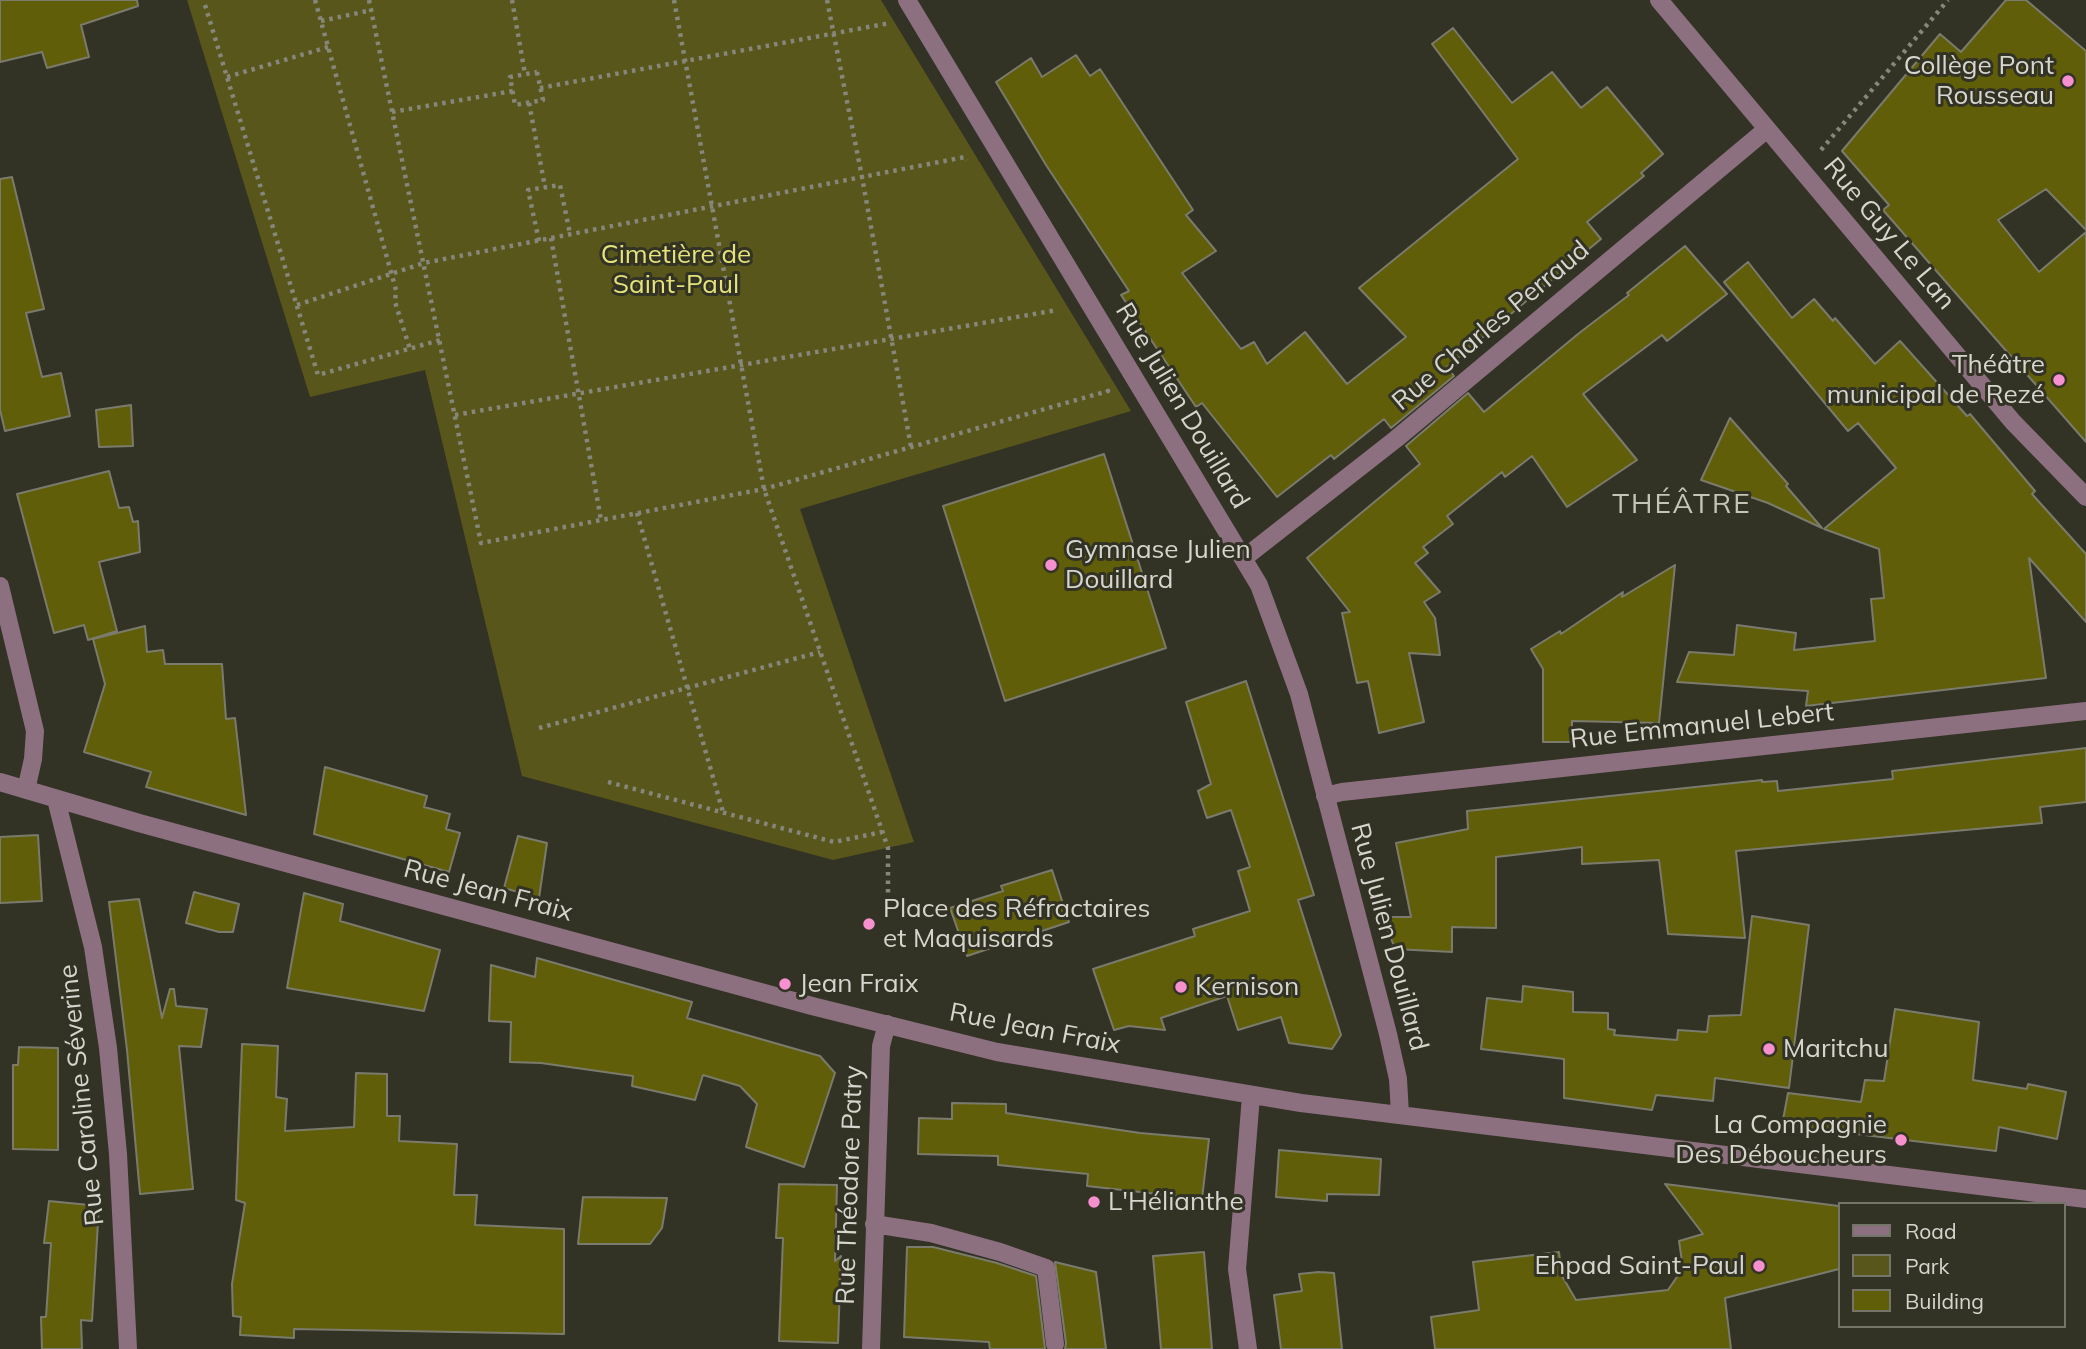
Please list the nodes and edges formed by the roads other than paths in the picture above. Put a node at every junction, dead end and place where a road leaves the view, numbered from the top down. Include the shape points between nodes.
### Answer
1 (906, 0) edge
2 (1659, 0) edge
3 (1767, 129) junction
4 (2086, 497) edge
5 (1244, 558) junction
6 (0, 586) edge
7 (2086, 711) edge
8 (0, 782) edge
9 (26, 790) junction
10 (1325, 796) junction
11 (56, 799) junction
12 (887, 1024) junction
13 (1251, 1096) junction
14 (1400, 1114) junction
15 (2086, 1199) edge
16 (874, 1224) junction
17 (1055, 1344) dead end
18 (128, 1349) edge
19 (871, 1349) edge
20 (1248, 1349) edge

1 - 5 street, Rue Julien Douillard
2 - 3 street, Rue Guy Le Lan
3 - 4 street, Rue Guy Le Lan via 2013,422
3 - 5 street, Rue Charles Perraud via 1396,439
5 - 10 street, Rue Julien Douillard via 1282,644
6 - 9 street via 35,731
7 - 10 street, Rue Emmanuel Lebert
8 - 9 street, Rue Jean Fraix
9 - 11 street, Rue Jean Fraix
10 - 14 street, Rue Julien Douillard via 1388,1034
11 - 12 street, Rue Jean Fraix
11 - 18 street, Rue Caroline Séverine via 93,947 108,1048
12 - 13 street, Rue Jean Fraix via 997,1052
12 - 16 street, Rue Théodore Patry via 881,1046
13 - 14 street, Rue Jean Fraix
13 - 20 street via 1237,1269
14 - 15 street, Rue Jean Fraix
16 - 17 street via 931,1233 1046,1268
16 - 19 street, Rue Théodore Patry

